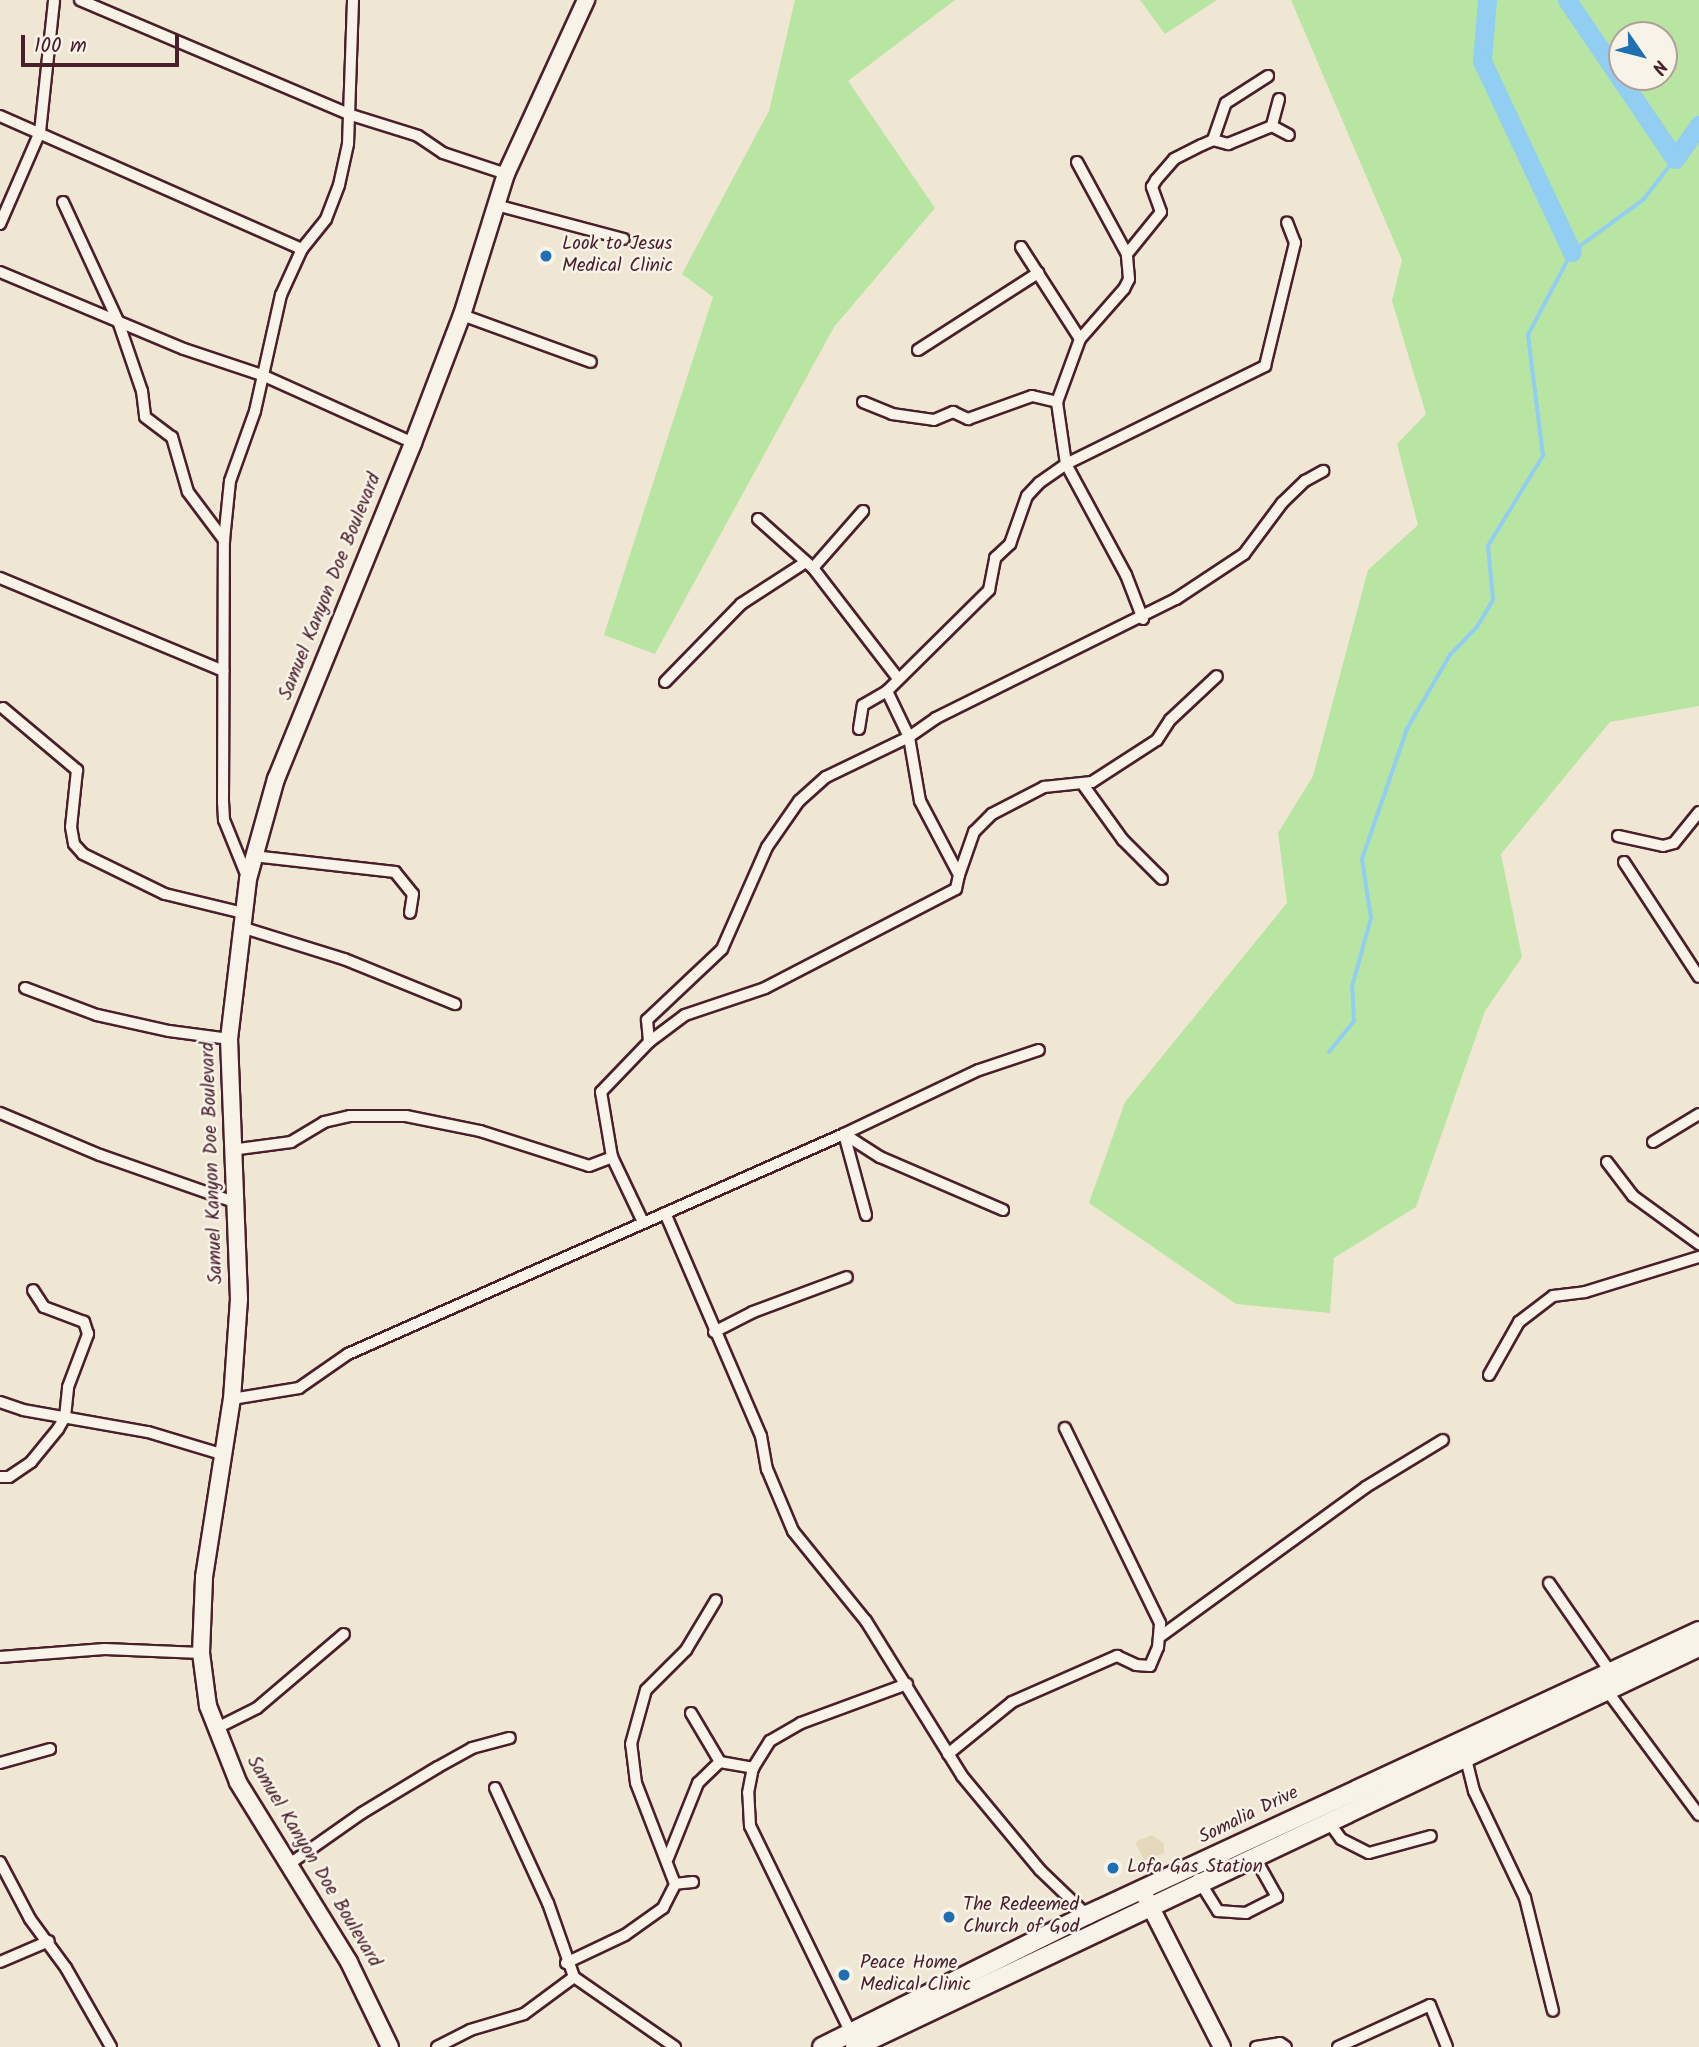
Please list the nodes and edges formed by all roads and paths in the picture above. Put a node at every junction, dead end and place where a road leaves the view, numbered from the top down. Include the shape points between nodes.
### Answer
1 (53, 0) edge
2 (64, 0) edge
3 (80, 0) edge
4 (353, 0) edge
5 (586, 0) edge
6 (1268, 76) dead end
7 (1279, 99) dead end
8 (348, 114) junction
9 (0, 116) edge
10 (1272, 126) junction
11 (40, 131) junction
12 (1289, 135) dead end
13 (1213, 140) junction
14 (1077, 162) dead end
15 (506, 174) junction
16 (63, 202) dead end
17 (496, 205) junction
18 (1287, 222) dead end
19 (0, 224) edge
20 (624, 239) dead end
21 (1021, 247) dead end
22 (302, 249) junction
23 (1127, 254) junction
24 (0, 272) edge
25 (1038, 273) junction
26 (461, 315) junction
27 (118, 321) junction
28 (1080, 339) junction
29 (918, 350) dead end
30 (591, 362) dead end
31 (262, 375) junction
32 (863, 402) dead end
33 (1057, 402) junction
34 (413, 443) junction
35 (1066, 464) junction
36 (1323, 471) dead end
37 (863, 511) dead end
38 (758, 519) dead end
39 (224, 540) junction
40 (810, 565) junction
41 (0, 578) edge
42 (1143, 619) junction
43 (223, 671) junction
44 (1217, 676) dead end
45 (897, 677) junction
46 (665, 681) dead end
47 (887, 691) junction
48 (3, 708) dead end
49 (859, 729) dead end
50 (909, 737) junction
51 (1084, 786) junction
52 (1699, 813) edge
53 (1618, 836) dead end
54 (253, 856) junction
55 (1623, 862) dead end
56 (960, 875) junction
57 (248, 879) junction
58 (1162, 879) dead end
59 (410, 913) dead end
60 (242, 920) junction
61 (1699, 977) edge
62 (24, 988) dead end
63 (455, 1004) dead end
64 (229, 1039) junction
65 (649, 1042) junction
66 (1039, 1050) dead end
67 (0, 1113) edge
68 (1699, 1114) edge
69 (844, 1134) junction
70 (1654, 1142) dead end
71 (231, 1150) junction
72 (612, 1157) junction
73 (1607, 1162) dead end
74 (234, 1202) junction
75 (1003, 1210) dead end
76 (664, 1213) junction
77 (866, 1215) dead end
78 (643, 1222) junction
79 (1699, 1244) edge
80 (1699, 1257) edge
81 (847, 1277) dead end
82 (33, 1290) dead end
83 (714, 1332) junction
84 (1489, 1375) dead end
85 (232, 1399) junction
86 (0, 1402) edge
87 (65, 1417) junction
88 (1065, 1428) dead end
89 (1443, 1440) dead end
90 (224, 1455) junction
91 (0, 1477) edge
92 (1549, 1583) dead end
93 (716, 1600) dead end
94 (1699, 1631) edge
95 (344, 1634) dead end
96 (1161, 1636) junction
97 (1699, 1647) edge
98 (201, 1653) junction
99 (0, 1657) edge
100 (1611, 1673) junction
101 (907, 1684) junction
102 (1608, 1692) junction
103 (691, 1713) dead end
104 (215, 1729) junction
105 (510, 1738) dead end
106 (50, 1749) dead end
107 (948, 1754) junction
108 (1466, 1759) junction
109 (720, 1762) junction
110 (0, 1763) edge
111 (753, 1768) junction
112 (495, 1788) dead end
113 (1699, 1815) edge
114 (1328, 1821) junction
115 (1431, 1836) dead end
116 (1254, 1856) junction
117 (667, 1858) junction
118 (0, 1862) edge
119 (288, 1865) junction
120 (1196, 1875) junction
121 (693, 1882) dead end
122 (675, 1884) junction
123 (1147, 1900) junction
124 (1087, 1915) junction
125 (49, 1941) junction
126 (0, 1962) edge
127 (566, 1963) junction
128 (573, 1977) junction
129 (1553, 2011) dead end
130 (853, 2040) edge
131 (111, 2047) edge
132 (390, 2047) edge
133 (437, 2047) edge
134 (675, 2047) edge
135 (822, 2047) edge
136 (1222, 2047) edge
137 (1256, 2047) edge
138 (1286, 2047) edge
139 (1338, 2047) edge
140 (1447, 2047) edge

1 - 2 street
1 - 11 street
3 - 8 street
4 - 8 street
5 - 15 street, Samuel Kanyon Doe Boulevard
6 - 13 street via 1227,103
7 - 10 street
8 - 15 street via 418,136 443,153
8 - 22 street via 348,144 339,185 326,219
9 - 11 street
10 - 12 street
10 - 13 street via 1228,144
11 - 19 street
11 - 22 street
13 - 23 street via 1174,159 1156,180 1152,187 1161,212
14 - 23 street
15 - 17 street, Samuel Kanyon Doe Boulevard
16 - 27 street
17 - 20 street
17 - 26 street, Samuel Kanyon Doe Boulevard
18 - 35 street via 1295,243 1265,366
21 - 25 street
22 - 31 street via 281,295
23 - 28 street via 1129,279
24 - 27 street
25 - 28 street
25 - 29 street
26 - 30 street
26 - 34 street, Samuel Kanyon Doe Boulevard
27 - 31 street
27 - 39 street via 142,391 145,417 173,437 188,492
28 - 33 street
31 - 34 street
31 - 39 street via 230,481
32 - 33 street via 892,414 934,419 953,412 968,419 1032,396
33 - 35 street
34 - 54 street, Samuel Kanyon Doe Boulevard via 276,779
35 - 42 street via 1126,575
35 - 45 street via 1027,496 1010,544 995,558 994,579 986,595
36 - 42 street via 1282,503 1244,554
37 - 40 street
38 - 40 street
39 - 43 street
40 - 45 street
40 - 46 street via 741,604
41 - 43 street
42 - 50 street via 936,718
43 - 57 street via 224,820
44 - 51 street via 1170,720 1157,740
45 - 47 street
47 - 49 street via 863,705
47 - 50 street
48 - 60 street via 77,770 71,827 74,844 83,854 165,894
50 - 56 street via 920,801
50 - 65 street via 826,777 780,823 722,949 647,1020
51 - 56 street via 1044,787 992,814 974,832
51 - 58 street via 1123,840
52 - 53 street via 1674,843 1663,846
54 - 57 street, Samuel Kanyon Doe Boulevard
54 - 59 street via 396,872 412,894
55 - 61 street
56 - 65 street via 959,884 945,896 765,988 684,1015
57 - 60 street, Samuel Kanyon Doe Boulevard
60 - 63 street
60 - 64 street, Samuel Kanyon Doe Boulevard
62 - 64 street via 80,1010 135,1024
64 - 71 street, Samuel Kanyon Doe Boulevard
65 - 72 street via 601,1092
66 - 69 street via 979,1070
67 - 74 street via 100,1155
68 - 70 street
69 - 75 street via 880,1157
69 - 76 street
69 - 77 street
71 - 72 street via 291,1142 324,1122 351,1116 405,1116 480,1131 589,1166
71 - 74 street, Samuel Kanyon Doe Boulevard
72 - 78 street
73 - 79 street via 1633,1196
74 - 85 street, Samuel Kanyon Doe Boulevard via 239,1299
76 - 78 street
76 - 83 street
78 - 85 street via 348,1354 299,1388
80 - 84 street via 1585,1292 1553,1296 1519,1322
81 - 83 street via 752,1312
82 - 87 street via 44,1307 87,1326 68,1387
83 - 101 street via 761,1436 767,1469 793,1531 866,1622
85 - 90 street, Samuel Kanyon Doe Boulevard
86 - 87 street
87 - 90 street via 148,1432
87 - 91 street via 31,1462 9,1477
88 - 96 street via 1160,1623
89 - 96 street via 1366,1487
90 - 98 street, Samuel Kanyon Doe Boulevard via 204,1577
92 - 100 street
93 - 117 street via 686,1650 646,1690 631,1744 636,1783
94 - 100 main road, Somalia Drive
95 - 104 street via 257,1708
96 - 107 street via 1150,1665 1136,1665 1117,1656 1044,1687 1001,1710
97 - 102 main road, Somalia Drive
98 - 99 street via 105,1649
98 - 104 street, Samuel Kanyon Doe Boulevard
100 - 120 main road, Somalia Drive
101 - 107 street
101 - 111 street via 801,1723 770,1741
102 - 108 main road, Somalia Drive
102 - 113 street
103 - 109 street
104 - 119 street, Samuel Kanyon Doe Boulevard via 239,1782
105 - 119 street via 472,1748 438,1767
106 - 110 street
107 - 124 street via 1040,1870
108 - 114 main road, Somalia Drive
108 - 129 street via 1475,1791 1525,1898
109 - 111 street
109 - 117 street via 688,1799
111 - 130 street via 747,1802 750,1826
112 - 127 street via 548,1903
114 - 115 street via 1340,1839 1369,1853
114 - 116 main road, Somalia Drive
116 - 120 main road, Somalia Drive
116 - 120 street via 1277,1896 1247,1913 1218,1911
117 - 122 street
118 - 125 street via 30,1919
119 - 132 street, Samuel Kanyon Doe Boulevard via 349,1962
120 - 123 main road, Somalia Drive
121 - 122 street
122 - 127 street via 663,1908 625,1935
123 - 124 main road, Somalia Drive
123 - 130 main road, Somalia Drive
123 - 136 street
124 - 130 main road, Somalia Drive
125 - 126 street
125 - 131 street
127 - 128 street
128 - 133 street via 524,2014 470,2030
128 - 134 street
130 - 135 main road, Somalia Drive
137 - 138 street via 1280,2043
139 - 140 street via 1430,2005

